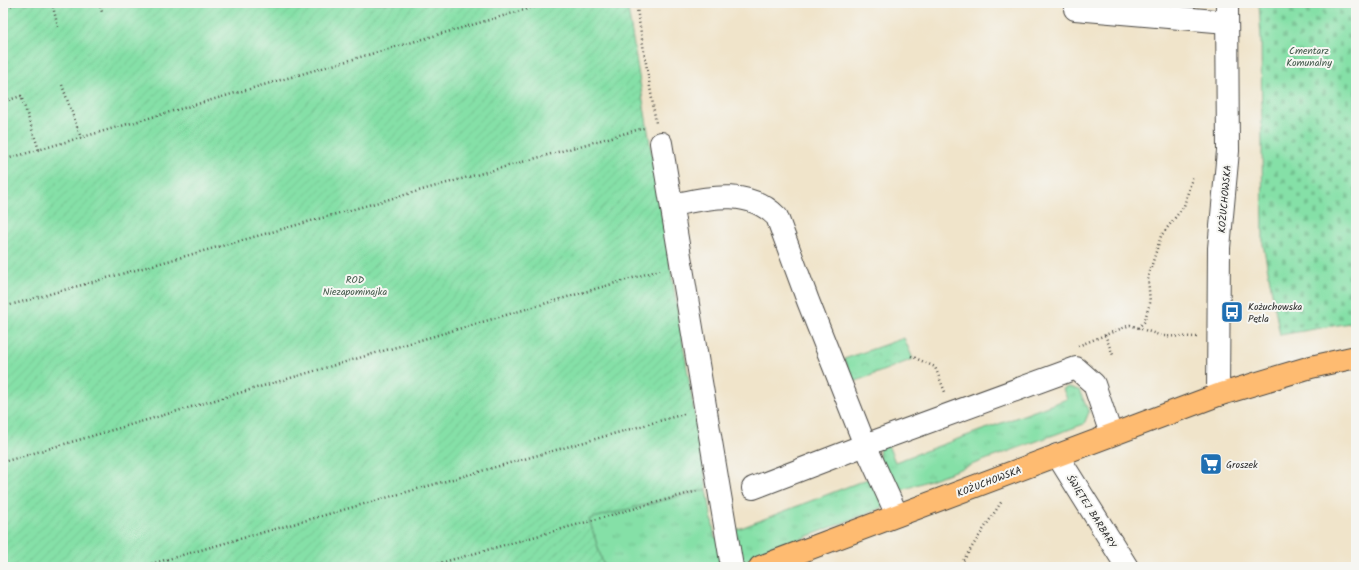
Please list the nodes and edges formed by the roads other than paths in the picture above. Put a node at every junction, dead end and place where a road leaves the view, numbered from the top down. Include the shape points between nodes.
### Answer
1 (1075, 3) edge
2 (1227, 13) edge
3 (656, 131) road end
4 (672, 206) junction
5 (1356, 357) edge
6 (1218, 395) junction
7 (1111, 434) junction
8 (865, 445) junction
9 (1057, 455) junction
10 (753, 488) dead end
11 (897, 515) junction
12 (732, 567) edge
13 (760, 567) edge
14 (1127, 567) edge

1 - 2 street via 1075,9
2 - 6 street, KOŻUCHOWSKA via 1228,151 1219,248
3 - 4 street
4 - 8 street via 705,199 744,198 769,208 777,217
4 - 12 street
5 - 6 main road, KOŻUCHOWSKA via 1311,367
6 - 7 main road, KOŻUCHOWSKA
7 - 8 street via 1094,384 1076,368
7 - 9 main road, KOŻUCHOWSKA
8 - 10 street
8 - 11 street
9 - 11 main road, KOŻUCHOWSKA
9 - 14 street, ŚWIĘTEJ BARBARY
11 - 13 main road, KOŻUCHOWSKA

